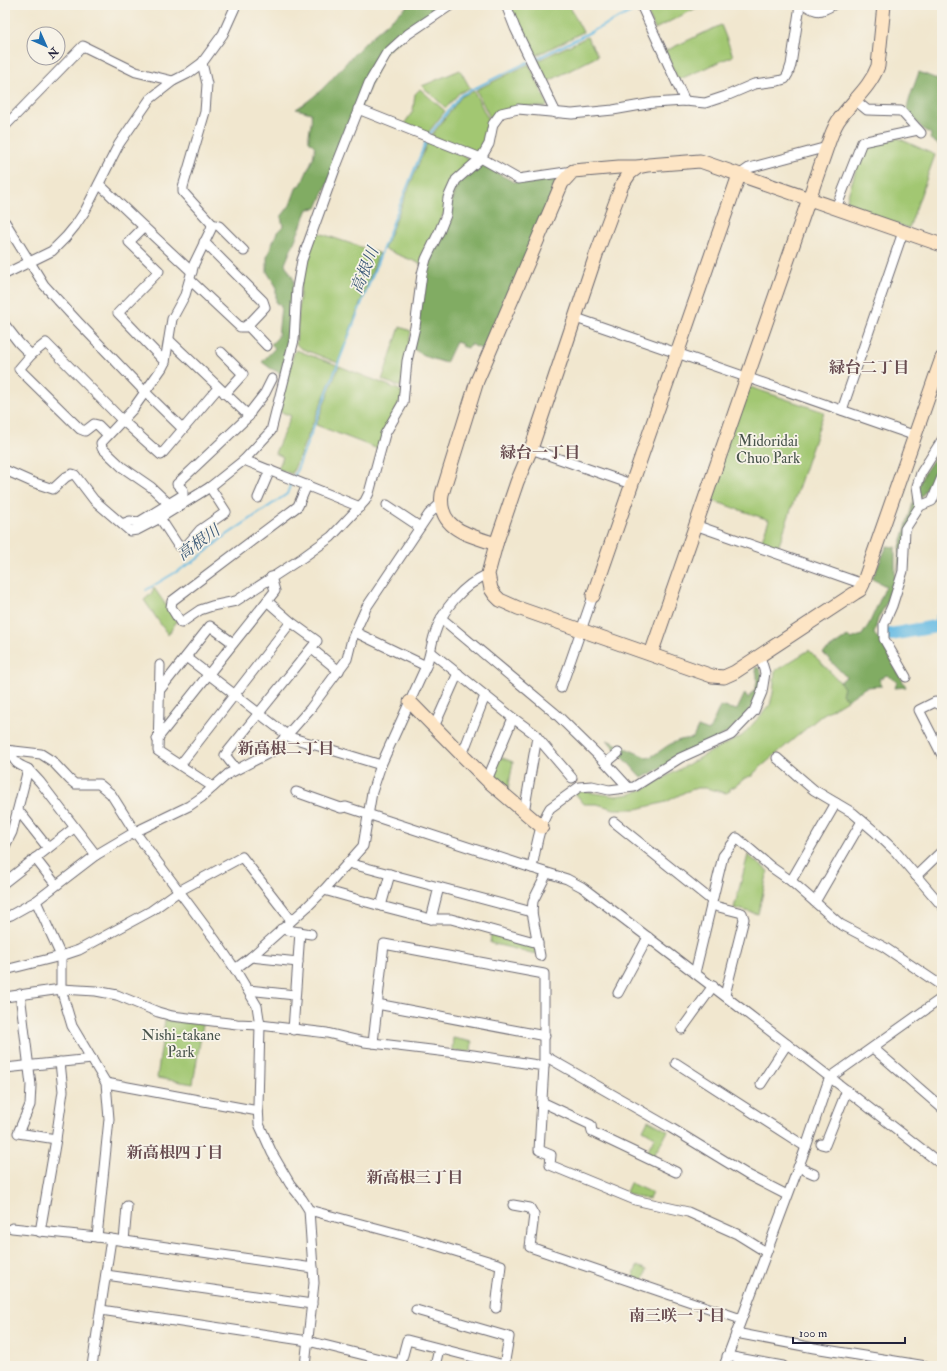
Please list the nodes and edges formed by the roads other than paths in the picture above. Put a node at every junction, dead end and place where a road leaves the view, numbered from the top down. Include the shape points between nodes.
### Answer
1 (236, 5) edge
2 (451, 5) edge
3 (506, 5) edge
4 (641, 5) edge
5 (800, 5) edge
6 (805, 5) edge
7 (833, 5) edge
8 (884, 5) edge
9 (202, 63) junction
10 (173, 81) junction
11 (855, 100) junction
12 (685, 101) junction
13 (358, 109) junction
14 (556, 113) junction
15 (5, 126) edge
16 (827, 147) junction
17 (481, 158) junction
18 (638, 167) junction
19 (573, 172) junction
20 (739, 175) junction
21 (99, 184) junction
22 (808, 199) junction
23 (836, 208) junction
24 (5, 223) edge
25 (212, 224) junction
26 (144, 227) junction
27 (903, 232) junction
28 (204, 242) junction
29 (942, 245) edge
30 (244, 251) dead end
31 (30, 262) junction
32 (5, 274) edge
33 (191, 276) junction
34 (576, 318) junction
35 (5, 325) edge
36 (247, 325) junction
37 (169, 340) junction
38 (267, 346) dead end
39 (221, 352) dead end
40 (677, 353) junction
41 (31, 355) junction
42 (942, 358) edge
43 (165, 362) junction
44 (746, 377) junction
45 (272, 379) dead end
46 (222, 391) junction
47 (145, 392) junction
48 (842, 410) junction
49 (249, 416) junction
50 (122, 420) junction
51 (183, 429) junction
52 (108, 435) junction
53 (916, 436) junction
54 (942, 440) edge
55 (531, 449) junction
56 (244, 460) junction
57 (270, 470) junction
58 (7, 473) edge
59 (942, 477) edge
60 (631, 484) junction
61 (307, 485) junction
62 (210, 488) junction
63 (258, 498) dead end
64 (441, 503) junction
65 (169, 504) junction
66 (387, 505) dead end
67 (920, 506) junction
68 (360, 507) junction
69 (160, 518) junction
70 (122, 524) junction
71 (695, 526) junction
72 (420, 527) junction
73 (496, 544) junction
74 (488, 574) junction
75 (271, 577) junction
76 (863, 584) junction
77 (593, 596) joint
78 (267, 601) junction
79 (441, 618) junction
80 (291, 622) junction
81 (582, 630) junction
82 (354, 632) junction
83 (233, 643) junction
84 (312, 649) junction
85 (431, 652) junction
86 (651, 654) junction
87 (760, 656) junction
88 (186, 657) junction
89 (160, 665) dead end
90 (426, 666) junction
91 (339, 671) junction
92 (208, 674) junction
93 (458, 674) junction
94 (906, 677) dead end
95 (561, 688) dead end
96 (159, 691) junction
97 (234, 695) junction
98 (485, 696) junction
99 (410, 702) junction
100 (942, 706) edge
101 (260, 714) junction
102 (513, 718) junction
103 (434, 727) junction
104 (286, 736) junction
105 (537, 737) junction
106 (158, 739) junction
107 (8, 750) edge
108 (618, 753) dead end
109 (462, 755) junction
110 (942, 755) edge
111 (777, 758) dead end
112 (606, 763) junction
113 (180, 765) junction
114 (381, 765) junction
115 (28, 769) junction
116 (236, 769) junction
117 (572, 778) dead end
118 (487, 780) junction
119 (628, 787) junction
120 (213, 788) junction
121 (296, 792) dead end
122 (836, 803) junction
123 (18, 810) junction
124 (524, 812) junction
125 (369, 815) junction
126 (862, 821) junction
127 (614, 822) dead end
128 (542, 827) junction
129 (74, 828) junction
130 (136, 832) junction
131 (5, 846) edge
132 (48, 848) junction
133 (942, 851) edge
134 (96, 855) junction
135 (35, 858) junction
136 (348, 863) junction
137 (532, 868) junction
138 (547, 873) junction
139 (390, 874) junction
140 (916, 876) junction
141 (791, 881) junction
142 (5, 882) edge
143 (56, 885) junction
144 (439, 887) junction
145 (324, 890) junction
146 (179, 891) junction
147 (940, 900) edge
148 (36, 901) junction
149 (815, 902) junction
150 (711, 903) junction
151 (381, 906) junction
152 (532, 912) junction
153 (5, 916) edge
154 (431, 918) junction
155 (291, 920) junction
156 (281, 930) junction
157 (300, 932) junction
158 (312, 934) dead end
159 (648, 937) junction
160 (538, 942) junction
161 (61, 956) junction
162 (540, 956) dead end
163 (251, 957) junction
164 (298, 962) junction
165 (235, 969) junction
166 (5, 970) edge
167 (695, 973) junction
168 (712, 986) junction
169 (942, 986) edge
170 (61, 989) junction
171 (248, 990) junction
172 (618, 992) dead end
173 (20, 994) junction
174 (295, 995) junction
175 (724, 995) junction
176 (5, 997) edge
177 (942, 998) edge
178 (377, 1004) junction
179 (260, 1025) junction
180 (682, 1029) dead end
181 (292, 1030) junction
182 (545, 1036) junction
183 (373, 1043) junction
184 (787, 1044) junction
185 (873, 1048) junction
186 (545, 1056) junction
187 (92, 1059) junction
188 (60, 1062) junction
189 (676, 1063) dead end
190 (30, 1065) junction
191 (544, 1066) junction
192 (5, 1068) edge
193 (831, 1077) junction
194 (106, 1083) junction
195 (761, 1084) dead end
196 (847, 1090) junction
197 (542, 1102) junction
198 (942, 1107) edge
199 (258, 1111) junction
200 (56, 1139) junction
201 (821, 1144) dead end
202 (806, 1147) junction
203 (942, 1165) edge
204 (798, 1167) junction
205 (676, 1172) dead end
206 (814, 1174) dead end
207 (787, 1195) junction
208 (513, 1205) dead end
209 (127, 1206) dead end
210 (309, 1210) junction
211 (12, 1228) dead end
212 (40, 1232) junction
213 (97, 1237) junction
214 (111, 1239) junction
215 (124, 1241) junction
216 (766, 1252) junction
217 (313, 1268) junction
218 (106, 1275) junction
219 (312, 1304) junction
220 (496, 1308) dead end
221 (101, 1310) junction
222 (416, 1310) dead end
223 (741, 1319) junction
224 (736, 1333) junction
225 (308, 1341) junction
226 (439, 1349) junction
227 (727, 1356) junction
228 (471, 1361) edge
229 (400, 1365) edge
230 (92, 1366) edge
231 (305, 1366) edge
232 (435, 1366) edge
233 (504, 1366) edge
234 (724, 1366) edge
235 (783, 1366) edge
236 (926, 1366) edge

1 - 9 street via 223,34
2 - 13 street via 408,34 386,54
3 - 14 street
4 - 12 street
5 - 12 street via 791,65 784,79 754,84 705,102
6 - 7 street via 817,11
8 - 11 street via 878,66 870,83
9 - 10 street
9 - 25 street via 207,84 205,112 183,192
10 - 15 street via 136,72 83,46
10 - 21 street via 150,99 113,154
11 - 16 street via 837,122
11 - 23 street via 867,110 901,110 920,132 862,142
12 - 14 street via 572,114
13 - 17 street
13 - 56 street via 302,260 297,288 294,340 271,431
14 - 17 street via 518,109 501,113 493,124 489,144
16 - 20 street via 749,168
16 - 22 street
17 - 19 street via 518,179
17 - 68 street via 456,180 448,198 440,230 426,259 408,361 404,403 385,434 369,494
18 - 19 street
18 - 20 street via 700,161
18 - 34 street via 622,185
19 - 64 street via 565,178 559,188 477,381
20 - 22 street
20 - 40 street
21 - 26 street
21 - 31 street via 85,211 66,237 52,251
22 - 23 street
22 - 44 street
23 - 27 street
24 - 31 street
25 - 28 street
25 - 30 street via 219,226
26 - 33 street
26 - 43 street via 129,242 159,271 118,313
27 - 29 street
27 - 48 street
28 - 33 street
28 - 36 street via 263,301 265,307
31 - 32 street
31 - 47 street via 44,285
33 - 36 street via 240,327
33 - 37 street via 185,295 172,319
34 - 40 street
34 - 55 street
35 - 41 street
36 - 38 street
37 - 43 street
37 - 46 street
39 - 46 street via 243,374
40 - 44 street
40 - 60 street
41 - 50 street via 46,343
41 - 52 street via 19,369 80,429 85,431 94,424
42 - 53 street
43 - 47 street
44 - 48 street
44 - 71 street
45 - 49 street via 266,393
46 - 49 street
46 - 51 street
47 - 50 street
47 - 51 street
48 - 53 street
49 - 65 street via 177,484 183,490 182,495
50 - 51 street via 161,455
50 - 52 street
52 - 65 street via 101,443 102,448
53 - 76 street
54 - 67 street via 921,473 917,486
55 - 60 street
55 - 73 street
56 - 57 street
56 - 62 street
57 - 61 street
57 - 63 street
58 - 70 street via 53,489 66,477 75,475 94,500
59 - 67 street via 932,501
60 - 77 street
61 - 68 street
61 - 75 street via 298,506 172,601 171,607 181,623 200,610 236,601
62 - 69 street
62 - 69 street via 226,512 200,530 188,544 182,547 177,544
64 - 72 street
64 - 73 street via 446,520 457,529
65 - 70 street via 139,522 130,521
66 - 72 street
67 - 94 street via 905,529 903,571 884,624 884,639
68 - 75 street via 331,537
69 - 70 street via 137,530 130,531
71 - 76 street
71 - 86 street
72 - 82 street via 366,608
73 - 74 street
74 - 79 street via 478,578 450,603
74 - 81 street via 491,589 500,600
75 - 78 street via 275,591
76 - 87 street via 860,590
77 - 81 street
78 - 80 street
78 - 83 street
79 - 85 street
79 - 112 street via 556,714
80 - 84 street via 318,641
80 - 97 street
81 - 86 street
81 - 95 street
82 - 90 street
82 - 91 street via 347,659
83 - 88 street via 210,626
83 - 92 street
84 - 91 street
84 - 101 street
85 - 90 street
85 - 93 street
86 - 87 street via 719,677 735,672
87 - 119 street via 764,669 764,685 757,705 731,735 680,758 634,787
88 - 92 street
88 - 96 street
89 - 96 street
90 - 99 street
91 - 104 street
92 - 97 street
92 - 106 street
93 - 98 street
93 - 103 street
96 - 106 street
97 - 101 street
97 - 113 street
98 - 102 street
98 - 109 street
99 - 103 street
99 - 114 street
100 - 110 street via 935,702 919,710
101 - 104 street
101 - 116 street via 225,755
102 - 105 street
102 - 118 street
103 - 109 street
104 - 114 street
104 - 116 street via 273,751
105 - 117 street
105 - 124 street
106 - 113 street via 158,751
107 - 115 street via 13,760
107 - 130 street via 34,753 47,758 75,784 99,784 104,787
108 - 112 street
109 - 118 street
111 - 122 street via 814,790
112 - 119 street
113 - 120 street
114 - 125 street via 372,792
115 - 123 street
115 - 129 street
116 - 120 street
118 - 124 street
119 - 128 street via 609,790 592,786 579,787 550,808
120 - 130 street via 189,806
121 - 125 street
122 - 126 street
122 - 141 street
123 - 131 street
123 - 132 street
124 - 128 street
125 - 136 street via 363,846
125 - 137 street
126 - 140 street via 895,851
126 - 149 street
127 - 150 street
128 - 137 street
129 - 132 street
129 - 134 street
130 - 134 street
130 - 146 street
132 - 135 street
133 - 140 street
134 - 143 street
135 - 142 street
135 - 143 street
136 - 139 street
136 - 145 street
137 - 138 street
138 - 152 street via 533,901
138 - 159 street via 567,878 582,887
139 - 144 street
139 - 151 street
140 - 147 street
141 - 149 street
141 - 150 street via 737,838 723,856
143 - 148 street
144 - 152 street
144 - 154 street
145 - 151 street
145 - 155 street
146 - 155 street via 242,856
146 - 161 street via 150,911 79,950
146 - 165 street
148 - 153 street
148 - 161 street
149 - 169 street via 840,924 884,947
150 - 167 street
150 - 175 street via 742,913 744,919
151 - 154 street
152 - 160 street
154 - 160 street via 451,919
155 - 156 street
156 - 157 street
156 - 163 street
157 - 158 street
157 - 164 street
159 - 167 street
159 - 172 street
160 - 162 street
161 - 166 street
161 - 170 street
163 - 164 street
163 - 165 street
164 - 174 street
165 - 171 street
167 - 168 street
168 - 175 street
168 - 180 street
170 - 173 street
170 - 179 street via 117,995 172,1016
170 - 187 street via 72,1026
171 - 174 street
171 - 179 street via 256,1006
173 - 176 street
173 - 190 street
174 - 181 street
175 - 184 street
177 - 185 street
178 - 182 street
178 - 182 street via 384,944 514,968 544,974
178 - 183 street
179 - 181 street
179 - 199 street
181 - 183 street via 327,1033
182 - 186 street
183 - 191 street
184 - 193 street
184 - 195 street
185 - 193 street
185 - 198 street
186 - 191 street
186 - 207 street via 748,1175
187 - 188 street
187 - 194 street
188 - 190 street
188 - 200 street via 63,1091
189 - 202 street
190 - 192 street
190 - 200 street via 30,1105 18,1133
191 - 197 street
193 - 196 street
193 - 202 street
194 - 199 street
194 - 213 street via 109,1119
196 - 201 street via 825,1144
196 - 203 street
197 - 205 street via 591,1125 592,1132
197 - 216 street via 539,1150 551,1155 550,1165 635,1200 688,1212 737,1234
199 - 210 street via 259,1124 272,1153
200 - 212 street
202 - 204 street
204 - 206 street
204 - 207 street
207 - 216 street
208 - 223 street via 530,1208 534,1216 530,1247
209 - 215 street
210 - 217 street
210 - 220 street via 501,1265
211 - 212 street
212 - 213 street
213 - 214 street
214 - 215 street
214 - 218 street
215 - 217 street
216 - 223 street
217 - 219 street
218 - 219 street
218 - 221 street
219 - 225 street
221 - 225 street
221 - 230 street
222 - 233 street via 509,1337
223 - 224 street
224 - 227 street
224 - 236 street
225 - 229 street
225 - 231 street
226 - 228 street
226 - 229 street via 407,1340
226 - 232 street
227 - 234 street
227 - 235 street
228 - 233 street

